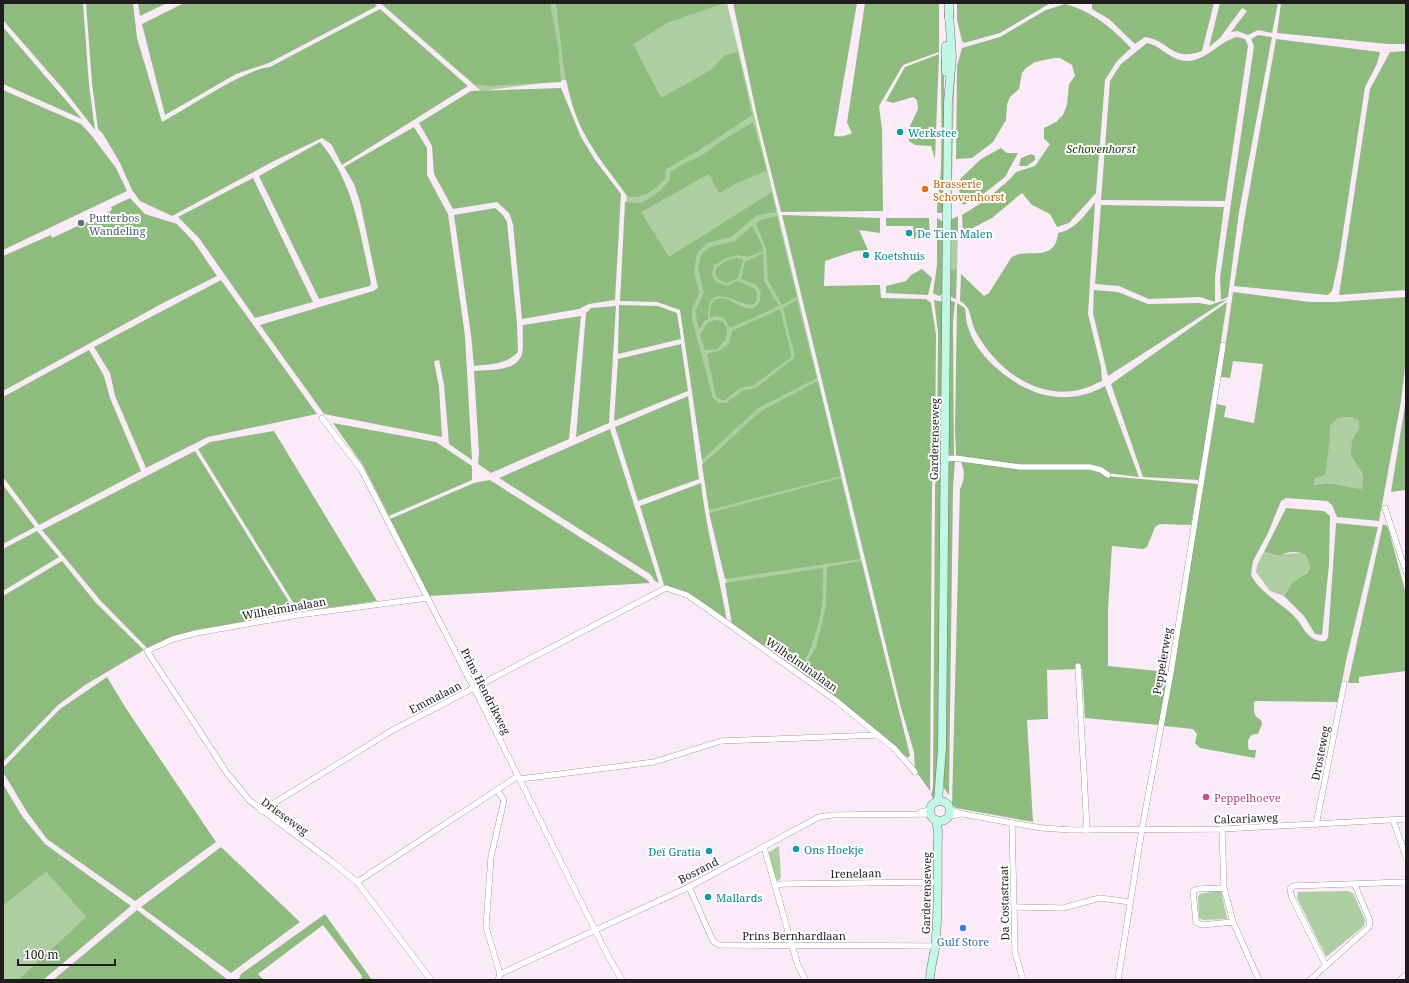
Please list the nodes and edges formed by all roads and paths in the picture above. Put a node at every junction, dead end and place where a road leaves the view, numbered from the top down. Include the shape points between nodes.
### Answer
1 (949, 3) edge
2 (1223, 346) dead end
3 (322, 418) dead end
4 (945, 459) junction
5 (1108, 475) dead end
6 (1385, 508) dead end
7 (1406, 572) edge
8 (666, 588) joint
9 (427, 598) junction
10 (147, 651) joint
11 (1078, 666) dead end
12 (1344, 684) dead end
13 (474, 688) junction
14 (878, 735) junction
15 (915, 772) dead end
16 (519, 777) junction
17 (497, 790) junction
18 (940, 800) junction
19 (261, 811) junction
20 (950, 813) junction
21 (934, 816) junction
22 (1406, 819) edge
23 (1393, 820) junction
24 (1012, 823) junction
25 (1316, 825) junction
26 (1142, 829) junction
27 (1222, 829) junction
28 (1087, 830) junction
29 (764, 847) junction
30 (1406, 857) edge
31 (357, 882) junction
32 (937, 882) junction
33 (1406, 882) edge
34 (1354, 885) junction
35 (688, 886) junction
36 (775, 886) junction
37 (1224, 888) junction
38 (1130, 902) junction
39 (1015, 906) junction
40 (1233, 922) junction
41 (594, 930) junction
42 (792, 945) junction
43 (935, 950) junction
44 (1325, 964) junction
45 (1406, 975) edge
46 (499, 977) edge
47 (430, 980) edge
48 (622, 980) edge
49 (805, 980) edge
50 (930, 980) edge
51 (935, 980) edge
52 (1023, 980) edge
53 (1118, 980) edge
54 (1259, 980) edge
55 (1310, 980) edge
56 (1400, 980) edge

1 - 4 main road, Garderenseweg via 952,57 948,102
2 - 26 street, Peppelerweg via 1171,672
3 - 9 street, Prins Hendrikweg via 361,469
4 - 5 street via 955,458 1020,467 1090,467
4 - 18 main road, Garderenseweg
6 - 7 street
8 - 13 street, Emmalaan
8 - 14 street, Wilhelminalaan via 687,595 706,608 838,702
9 - 10 street, Wilhelminalaan via 298,615 196,633 172,639
9 - 13 street, Prins Hendrikweg
10 - 19 street, Drieseweg via 227,772
11 - 28 street
12 - 25 street, Drosteweg
13 - 16 street, Prins Hendrikweg
13 - 19 street, Emmalaan via 393,730
14 - 15 street, Wilhelminalaan via 894,748
14 - 16 street via 721,742 654,762
16 - 17 street
16 - 41 street, Prins Hendrikweg
17 - 31 street
17 - 46 street via 504,800 491,857 486,927
18 - 20 main road via 948,804
18 - 21 main road via 932,805
19 - 31 street, Drieseweg
20 - 21 main road
20 - 24 street, Calcariaweg
21 - 29 street, Bosrand via 917,814 819,817
21 - 32 main road, Garderenseweg via 938,831
22 - 23 street, Calcariaweg
23 - 25 street, Calcariaweg
23 - 30 street
24 - 28 street, Calcariaweg via 1046,829
24 - 39 street, Da Costastraat
25 - 27 street, Calcariaweg
26 - 27 street, Calcariaweg
26 - 28 street, Calcariaweg
26 - 38 street, Peppelerweg
27 - 37 street
29 - 35 street, Bosrand
29 - 36 street
31 - 47 street, Drieseweg
32 - 36 street, Irenelaan
32 - 43 main road, Garderenseweg
33 - 34 street
34 - 44 street via 1370,921 1369,927
34 - 44 street via 1293,886 1290,889
35 - 41 street, Bosrand
35 - 42 street, Prins Bernhardlaan via 713,941 719,944
36 - 42 street
37 - 40 street
37 - 40 street via 1194,891 1196,922 1202,925
38 - 39 street via 1100,898 1063,908
38 - 53 street, Peppelerweg
39 - 52 street, Da Costastraat via 1015,952
40 - 54 street
41 - 46 street, Bosrand
41 - 48 street, Prins Hendrikweg
42 - 43 street, Prins Bernhardlaan
42 - 49 street via 796,963
43 - 50 main road, Garderenseweg via 930,964
43 - 51 main road, Garderenseweg
44 - 55 street
45 - 56 street

